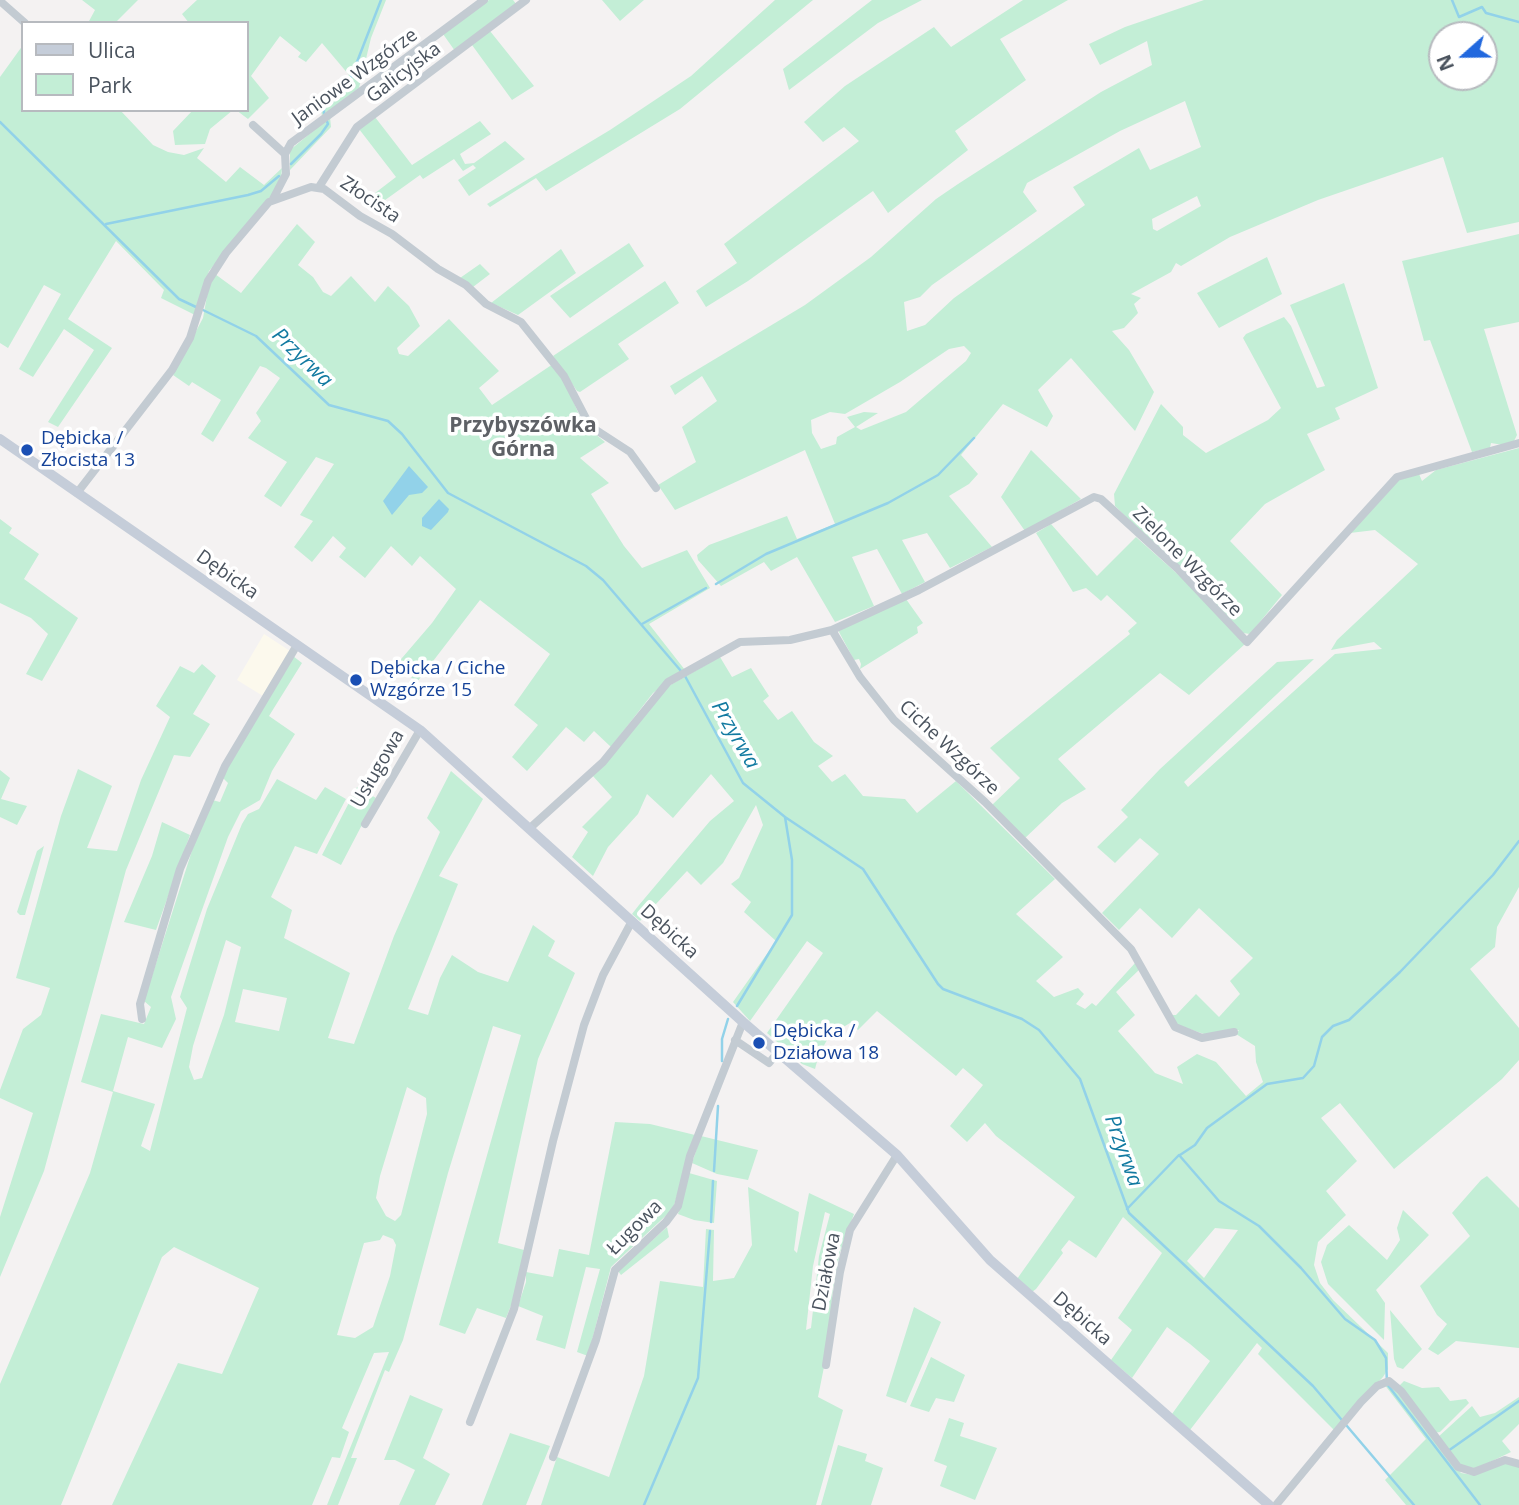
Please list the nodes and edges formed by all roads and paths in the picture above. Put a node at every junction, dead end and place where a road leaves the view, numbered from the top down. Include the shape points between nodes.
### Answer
1 (484, 0) edge
2 (526, 0) edge
3 (0, 1) edge
4 (23, 21) edge
5 (253, 125) dead end
6 (285, 154) junction
7 (319, 187) junction
8 (274, 199) junction
9 (0, 439) edge
10 (1519, 443) edge
11 (656, 488) dead end
12 (77, 492) junction
13 (832, 630) junction
14 (297, 645) junction
15 (420, 730) junction
16 (365, 824) dead end
17 (530, 828) junction
18 (632, 921) junction
19 (142, 1019) dead end
20 (743, 1022) junction
21 (1234, 1032) dead end
22 (735, 1040) junction
23 (778, 1052) junction
24 (897, 1154) junction
25 (826, 1365) dead end
26 (470, 1422) dead end
27 (553, 1457) dead end
28 (1519, 1464) edge
29 (1269, 1505) edge
30 (1276, 1505) edge

1 - 6 street, Janiowe Wzgórze via 322,119 291,143
2 - 7 street, Galicyjska via 358,127
3 - 4 street
5 - 6 street
6 - 8 street via 286,173
7 - 8 street, Złocista
7 - 11 street, Złocista via 466,285 486,304 521,323 566,378 590,426 630,452
8 - 12 street via 213,271 190,338 172,370
9 - 12 street, Dębicka
10 - 13 street, Zielone Wzgórze via 1397,477 1247,642 1178,569 1094,497 919,590
12 - 14 street, Dębicka
13 - 17 street via 790,640 740,642 660,688 586,779
13 - 21 street, Ciche Wzgórze via 860,677 894,720 985,802 1132,948 1172,1024 1202,1038
14 - 15 street, Dębicka
14 - 19 street via 225,766 180,869 140,1004
15 - 16 street, Usługowa
15 - 17 street, Dębicka
17 - 18 street, Dębicka
18 - 20 street, Dębicka
18 - 26 street via 603,975 584,1025 514,1309
20 - 22 street, Ługowa
20 - 23 street, Dębicka
22 - 23 street via 769,1063
22 - 27 street, Ługowa via 690,1156 678,1206 615,1270 596,1340
23 - 24 street, Dębicka
24 - 25 street, Działowa via 850,1230
24 - 29 street, Dębicka via 990,1260
28 - 30 street via 1505,1460 1474,1472 1458,1467 1389,1381 1377,1386 1343,1422

